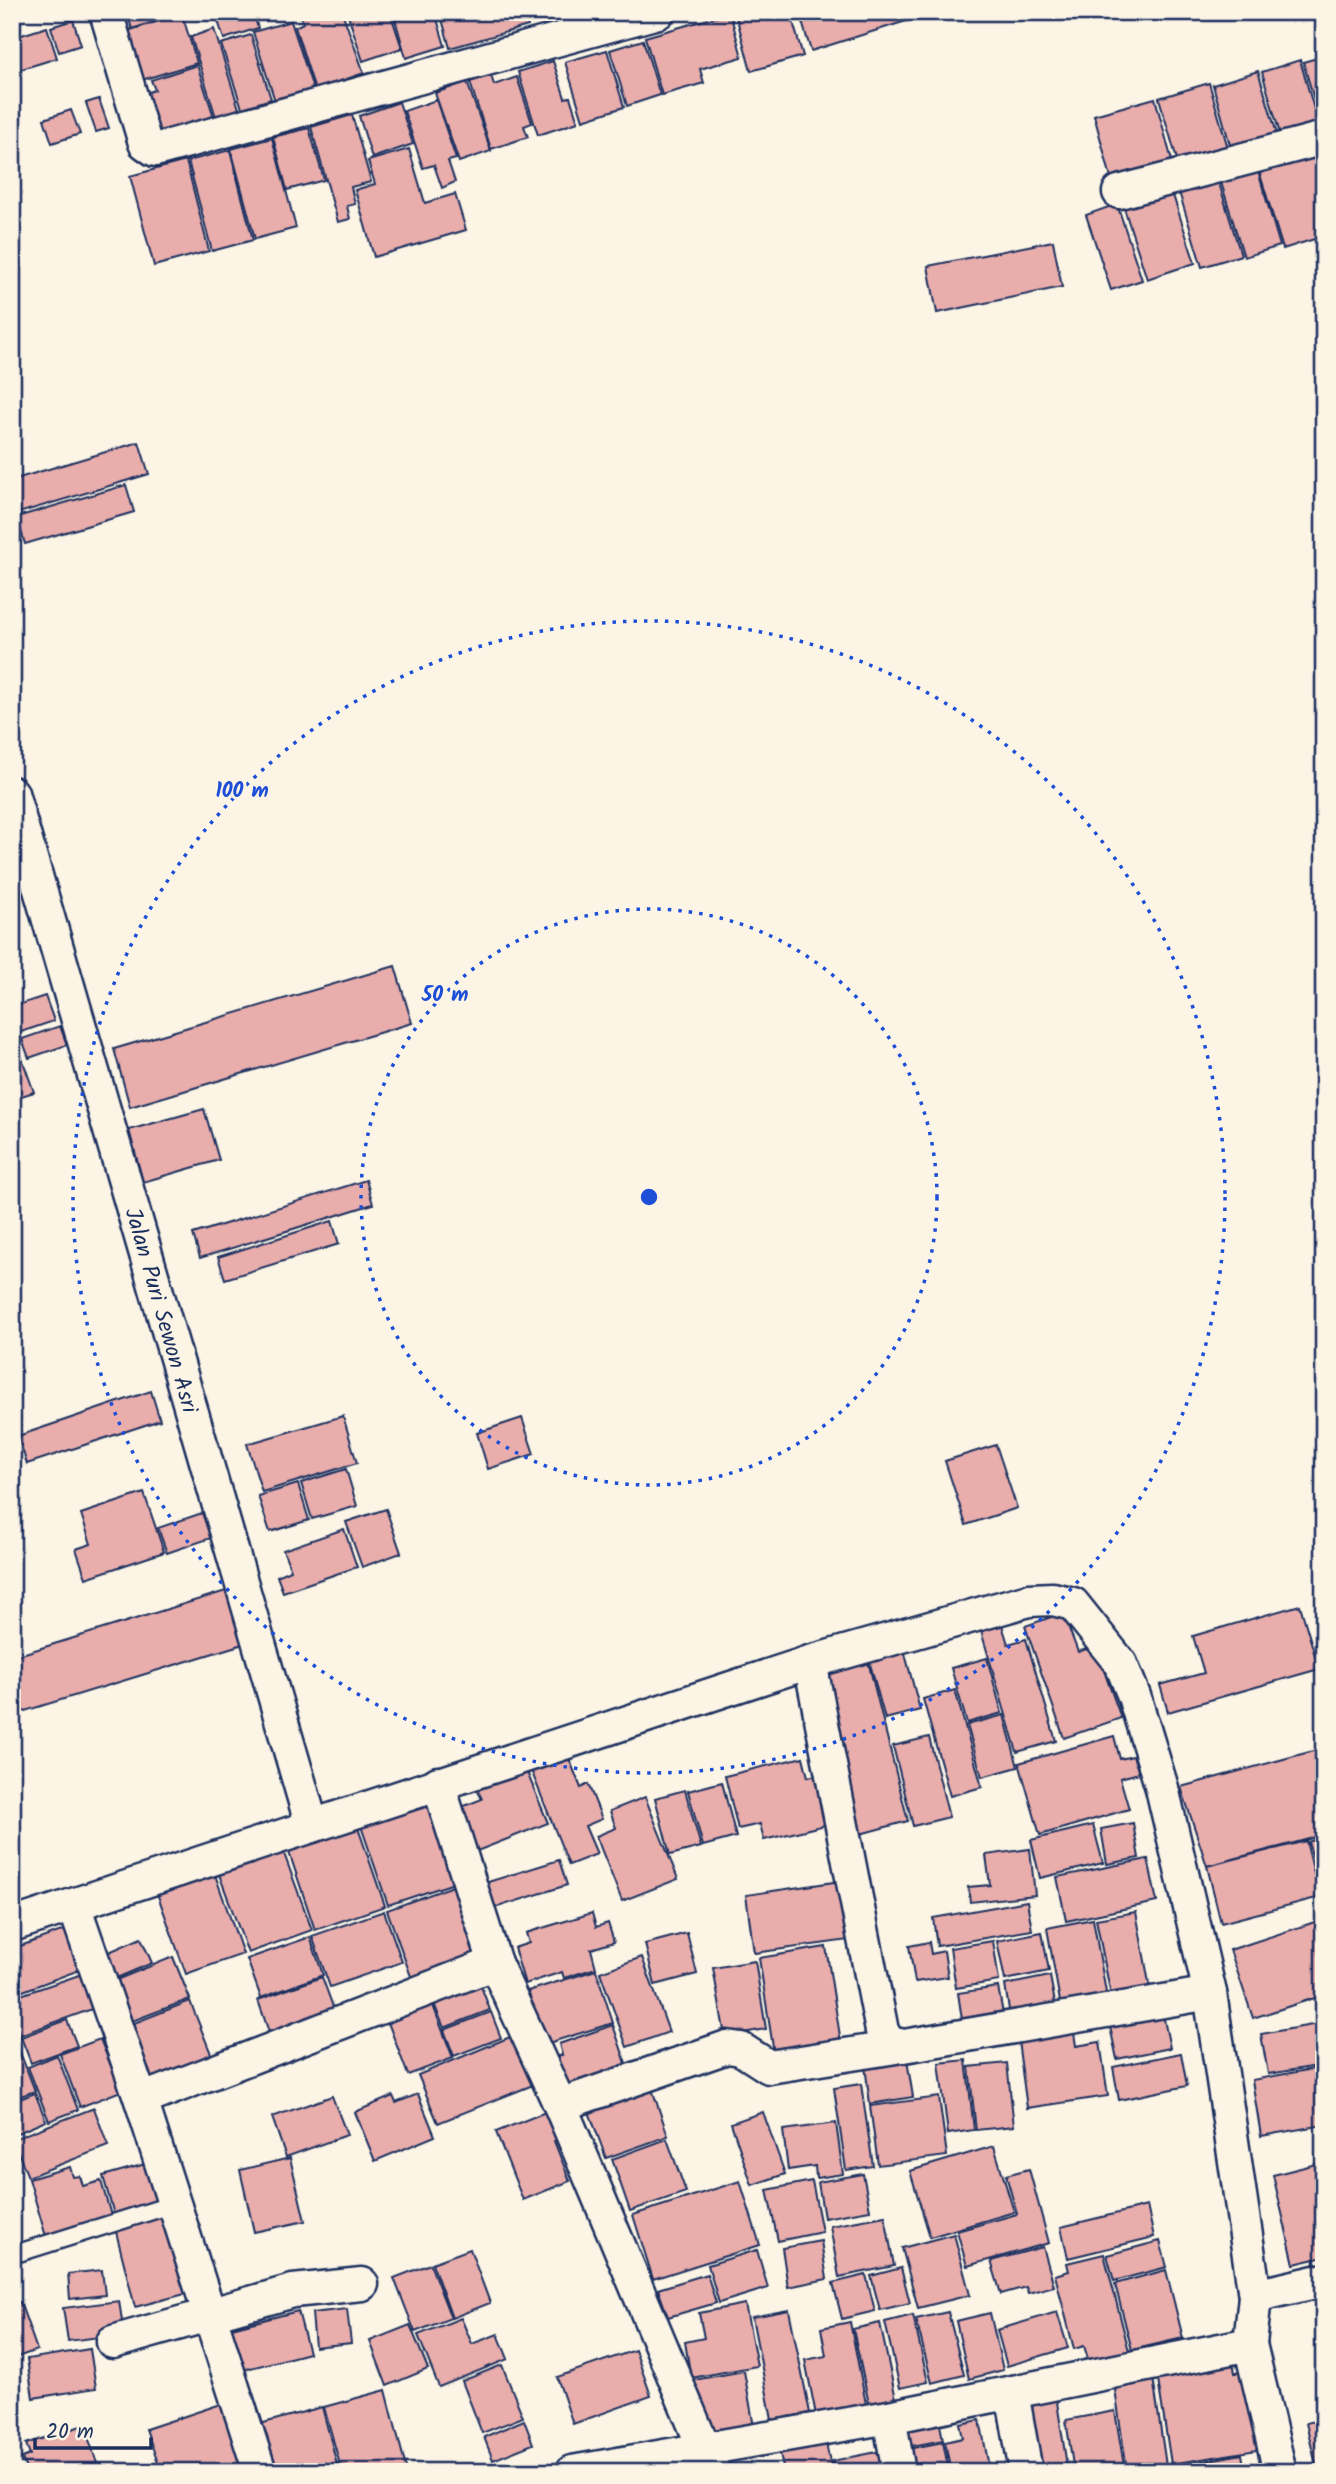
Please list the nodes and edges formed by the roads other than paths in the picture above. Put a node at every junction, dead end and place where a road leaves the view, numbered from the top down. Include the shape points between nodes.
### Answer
1 (106, 12) edge
2 (658, 12) edge
3 (1324, 138) edge
4 (1119, 192) dead end
5 (12, 793) edge
6 (810, 1662) junction
7 (438, 1783) junction
8 (312, 1826) junction
9 (74, 1905) junction
10 (12, 1925) edge
11 (495, 1963) junction
12 (1210, 1993) junction
13 (896, 2046) junction
14 (141, 2100) junction
15 (561, 2105) junction
16 (174, 2204) junction
17 (12, 2255) edge
18 (1324, 2280) edge
19 (362, 2284) dead end
20 (1255, 2296) junction
21 (209, 2313) junction
22 (113, 2342) dead end
23 (1250, 2344) junction
24 (1012, 2392) junction
25 (889, 2417) junction
26 (709, 2460) edge
27 (260, 2472) edge
28 (572, 2472) edge
29 (899, 2472) edge
30 (1026, 2472) edge
31 (1280, 2472) edge

1 - 2 street via 145,143 155,150
3 - 4 street
5 - 8 street, Jalan Puri Sewon Asri
6 - 7 street
6 - 12 street via 1029,1600 1073,1604 1121,1664 1134,1696 1162,1788
6 - 13 street via 882,2031
7 - 8 street
7 - 11 street
8 - 9 street
9 - 10 street
9 - 14 street
11 - 14 street
11 - 15 street
12 - 13 street
12 - 20 street
13 - 15 street via 769,2067 741,2049 727,2047
14 - 16 street
15 - 26 street
16 - 17 lane
16 - 21 street
18 - 20 street
19 - 21 street via 293,2291
20 - 23 street
21 - 22 street
21 - 27 street
23 - 24 street
23 - 31 street
24 - 25 street
24 - 30 street
25 - 26 street
25 - 29 street
26 - 28 street

